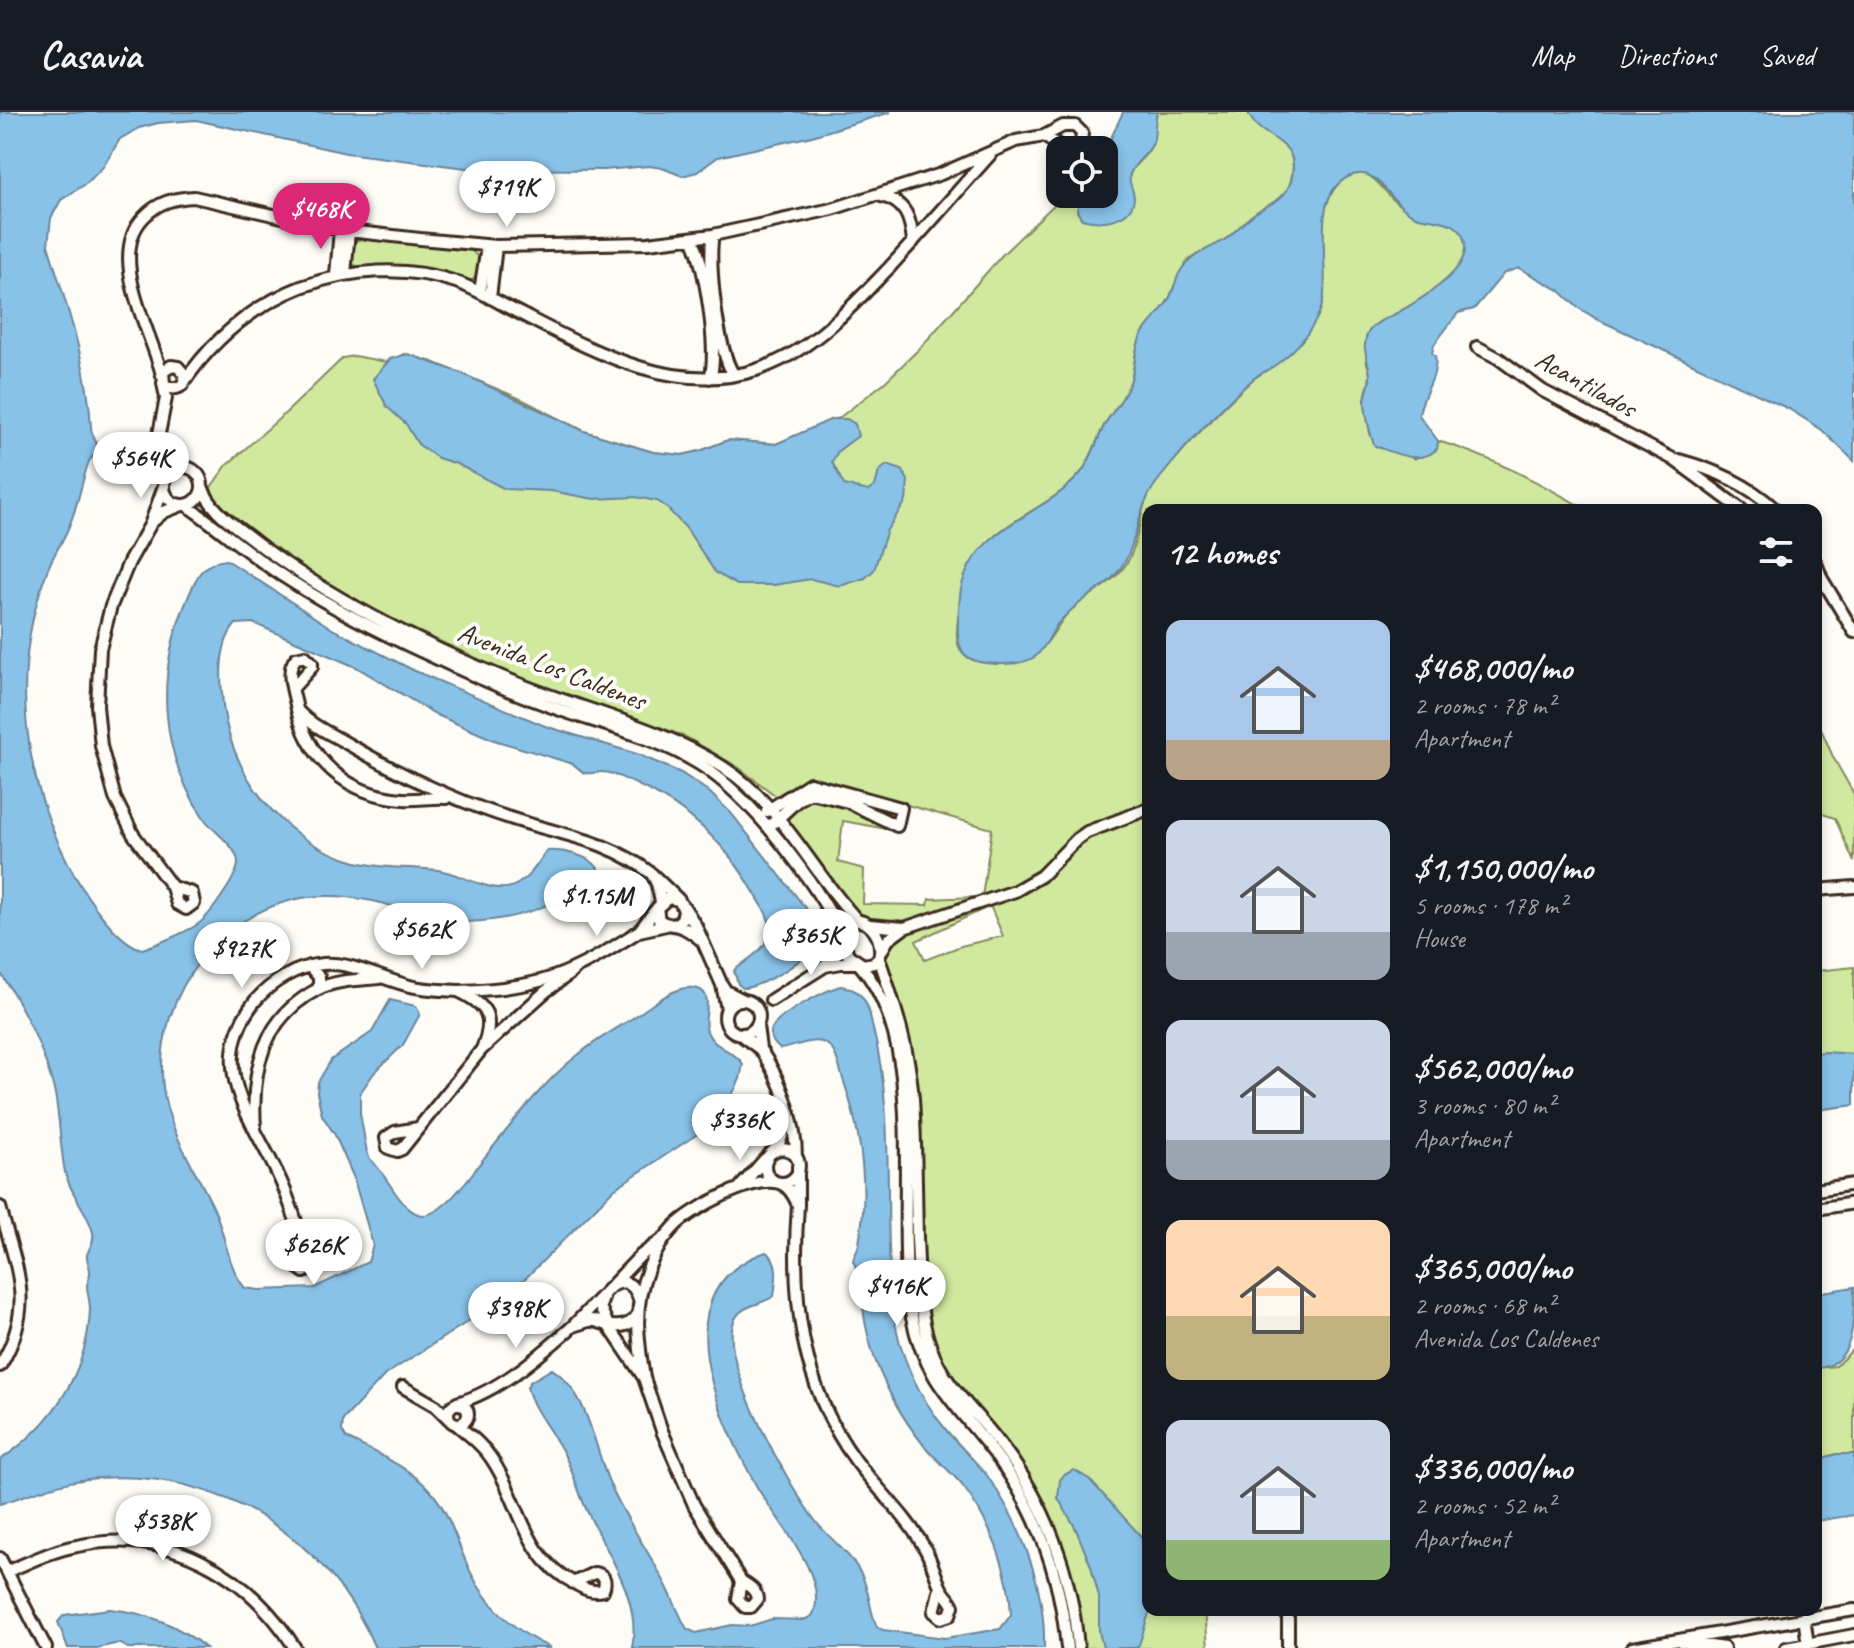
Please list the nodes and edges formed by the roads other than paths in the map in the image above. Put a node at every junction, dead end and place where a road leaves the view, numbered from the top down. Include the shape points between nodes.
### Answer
1 (1044, 136) joint
2 (1082, 136) edge
3 (991, 153) junction
4 (879, 196) junction
5 (344, 230) junction
6 (713, 235) junction
7 (692, 238) junction
8 (913, 242) junction
9 (492, 246) junction
10 (705, 256) junction
11 (340, 274) junction
12 (485, 295) junction
13 (1477, 347) dead end
14 (158, 357) junction
15 (720, 358) junction
16 (196, 364) junction
17 (172, 366) junction
18 (734, 375) junction
19 (162, 378) junction
20 (710, 378) junction
21 (183, 384) junction
22 (165, 406) junction
23 (161, 441) junction
24 (1673, 459) junction
25 (184, 468) junction
26 (165, 484) junction
27 (202, 486) junction
28 (1734, 504) edge
29 (1761, 504) edge
30 (184, 505) junction
31 (150, 525) junction
32 (1822, 581) edge
33 (1854, 632) edge
34 (293, 688) dead end
35 (297, 710) junction
36 (454, 798) junction
37 (872, 800) junction
38 (770, 808) junction
39 (1142, 811) edge
40 (868, 812) junction
41 (759, 817) junction
42 (778, 819) junction
43 (767, 828) junction
44 (652, 874) junction
45 (172, 887) dead end
46 (1854, 887) edge
47 (1822, 890) edge
48 (681, 903) junction
49 (659, 905) junction
50 (858, 921) junction
51 (671, 925) junction
52 (870, 925) junction
53 (904, 928) junction
54 (639, 931) junction
55 (842, 939) junction
56 (701, 940) junction
57 (880, 956) junction
58 (858, 963) junction
59 (309, 966) junction
60 (825, 966) junction
61 (572, 972) junction
62 (380, 977) junction
63 (722, 985) junction
64 (518, 987) junction
65 (319, 989) junction
66 (494, 990) junction
67 (458, 991) junction
68 (771, 1000) junction
69 (747, 1001) junction
70 (484, 1007) junction
71 (528, 1008) junction
72 (727, 1009) junction
73 (489, 1021) junction
74 (511, 1022) junction
75 (758, 1022) junction
76 (741, 1035) junction
77 (482, 1049) junction
78 (760, 1049) junction
79 (233, 1057) junction
80 (258, 1065) junction
81 (789, 1113) junction
82 (418, 1128) dead end
83 (256, 1129) junction
84 (770, 1154) junction
85 (797, 1162) junction
86 (777, 1182) junction
87 (1854, 1184) edge
88 (1822, 1189) edge
89 (737, 1190) junction
90 (1854, 1203) edge
91 (798, 1205) junction
92 (0, 1207) edge
93 (1822, 1208) edge
94 (667, 1236) junction
95 (301, 1244) dead end
96 (612, 1286) junction
97 (603, 1296) junction
98 (639, 1299) junction
99 (638, 1314) junction
100 (608, 1325) junction
101 (573, 1326) junction
102 (0, 1366) edge
103 (644, 1378) junction
104 (403, 1387) dead end
105 (475, 1396) junction
106 (455, 1404) junction
107 (436, 1406) junction
108 (468, 1415) junction
109 (452, 1421) junction
110 (472, 1438) junction
111 (0, 1558) edge
112 (8, 1571) junction
113 (741, 1581) dead end
114 (573, 1583) dead end
115 (940, 1588) dead end
116 (1854, 1610) edge
117 (1822, 1614) edge
118 (1288, 1616) edge
119 (1811, 1616) edge
120 (1804, 1617) junction
121 (1854, 1635) edge
122 (1672, 1640) junction
123 (1808, 1645) junction
124 (1286, 1646) edge
125 (46, 1648) edge
126 (295, 1648) edge
127 (1067, 1648) edge
128 (1078, 1648) edge
129 (1632, 1648) edge
130 (1724, 1648) edge
131 (1786, 1648) edge

1 - 2 street via 1075,126
1 - 3 street
3 - 4 street
3 - 8 street
4 - 6 street
4 - 8 street via 906,211
5 - 9 street
5 - 11 street
5 - 14 street via 194,197 172,199 153,209 134,231 127,263
6 - 7 street
6 - 10 street
7 - 9 street
7 - 10 street
8 - 18 street via 817,339 770,365
9 - 12 street
10 - 15 street
11 - 12 street via 416,274
11 - 16 street via 248,314
12 - 20 street via 638,367
13 - 24 street, Acantilados via 1543,391
14 - 17 street
14 - 19 street
15 - 18 street
15 - 20 street
16 - 17 street
16 - 21 street
17 - 19 street
17 - 21 street via 183,371
18 - 20 street
19 - 21 street via 171,388
19 - 22 street
21 - 22 street
22 - 23 street
23 - 25 street via 168,456
23 - 26 street
24 - 28 street, Acantilados
24 - 29 street, Acantilados via 1725,475
25 - 26 street via 172,471
25 - 27 street via 194,471
26 - 30 street via 172,501
26 - 31 street
27 - 30 street via 199,497
27 - 38 street, Avenida Los Caldenes via 223,516 322,589 521,685 676,740 739,777
30 - 31 street via 164,512
30 - 41 street, Avenida Los Caldenes via 286,579 353,619 499,687 671,748 716,776
31 - 45 street via 118,585 105,626 97,667 97,717 115,798 133,834
32 - 33 street
34 - 35 street
35 - 36 street via 377,761
35 - 36 street via 310,746 348,782 384,796
36 - 44 street via 516,821 593,840
37 - 38 street via 810,783
37 - 40 street
37 - 40 street via 901,808 897,826
38 - 41 street
38 - 42 street, Avenida Los Caldenes
39 - 53 street via 1087,832 1041,876 1015,891
40 - 42 street via 811,793
41 - 43 street, Avenida Los Caldenes
42 - 43 street
42 - 50 street, Avenida Los Caldenes
43 - 55 street, Avenida Los Caldenes via 828,909
44 - 48 street
44 - 49 street
46 - 47 street
48 - 49 street via 672,898
48 - 51 street via 684,914
48 - 56 street
49 - 51 street via 659,920
49 - 54 street
50 - 52 street
50 - 55 street via 849,924
51 - 54 street
51 - 56 street
52 - 53 street
52 - 57 street
53 - 57 street via 888,940
54 - 61 street
55 - 58 street
55 - 60 street
56 - 63 street
57 - 58 street via 869,965
57 - 128 street via 909,1055 925,1332 947,1380 1014,1462 1043,1514 1067,1581
58 - 60 street
58 - 127 street via 882,998 899,1064 909,1296 919,1342 941,1388 1000,1461 1032,1515 1057,1583
59 - 62 street via 344,965
59 - 65 street via 319,977
59 - 79 street via 260,996 241,1023
60 - 68 street
61 - 64 street
61 - 71 street
62 - 65 street
62 - 67 street via 413,987
63 - 69 street
63 - 72 street
64 - 66 street
64 - 71 street via 526,994
65 - 80 street via 281,1018
66 - 67 street
66 - 70 street
67 - 70 street
68 - 69 street
68 - 75 street
69 - 72 street via 733,1002
69 - 75 street via 757,1009
70 - 73 street
71 - 74 street
72 - 76 street via 727,1026
73 - 74 street
73 - 77 street
74 - 77 street
75 - 76 street
75 - 78 street
76 - 78 street
77 - 82 street
78 - 81 street
79 - 80 street via 244,1069
79 - 83 street via 239,1101
80 - 83 street
81 - 84 street
81 - 85 street
83 - 95 street via 287,1195
84 - 85 street via 789,1150
84 - 86 street via 766,1172
84 - 89 street
85 - 86 street via 791,1179
85 - 91 street
86 - 89 street
86 - 91 street
87 - 88 street
89 - 94 street via 694,1212
90 - 93 street
91 - 115 street via 795,1291 817,1387 855,1460 923,1544
92 - 102 street via 18,1265 21,1297 11,1347
94 - 96 street
94 - 98 street via 648,1268
96 - 97 street
96 - 98 street via 629,1284
97 - 100 street via 600,1307
97 - 101 street
98 - 99 street
99 - 100 street via 623,1326
99 - 103 street
100 - 101 street via 592,1320
100 - 103 street
101 - 105 street
103 - 113 street via 694,1505
104 - 107 street
105 - 106 street
105 - 108 street
106 - 107 street
106 - 108 street via 466,1407
106 - 109 street via 448,1412
107 - 109 street
108 - 109 street via 464,1422
108 - 110 street
109 - 110 street
110 - 114 street via 510,1491 537,1552
111 - 112 street
112 - 125 street
112 - 126 street via 86,1544 126,1540 174,1548 248,1592
116 - 117 street
118 - 124 street
119 - 120 street
120 - 122 street
120 - 123 street
121 - 123 street
122 - 129 street
122 - 130 street
123 - 131 street

